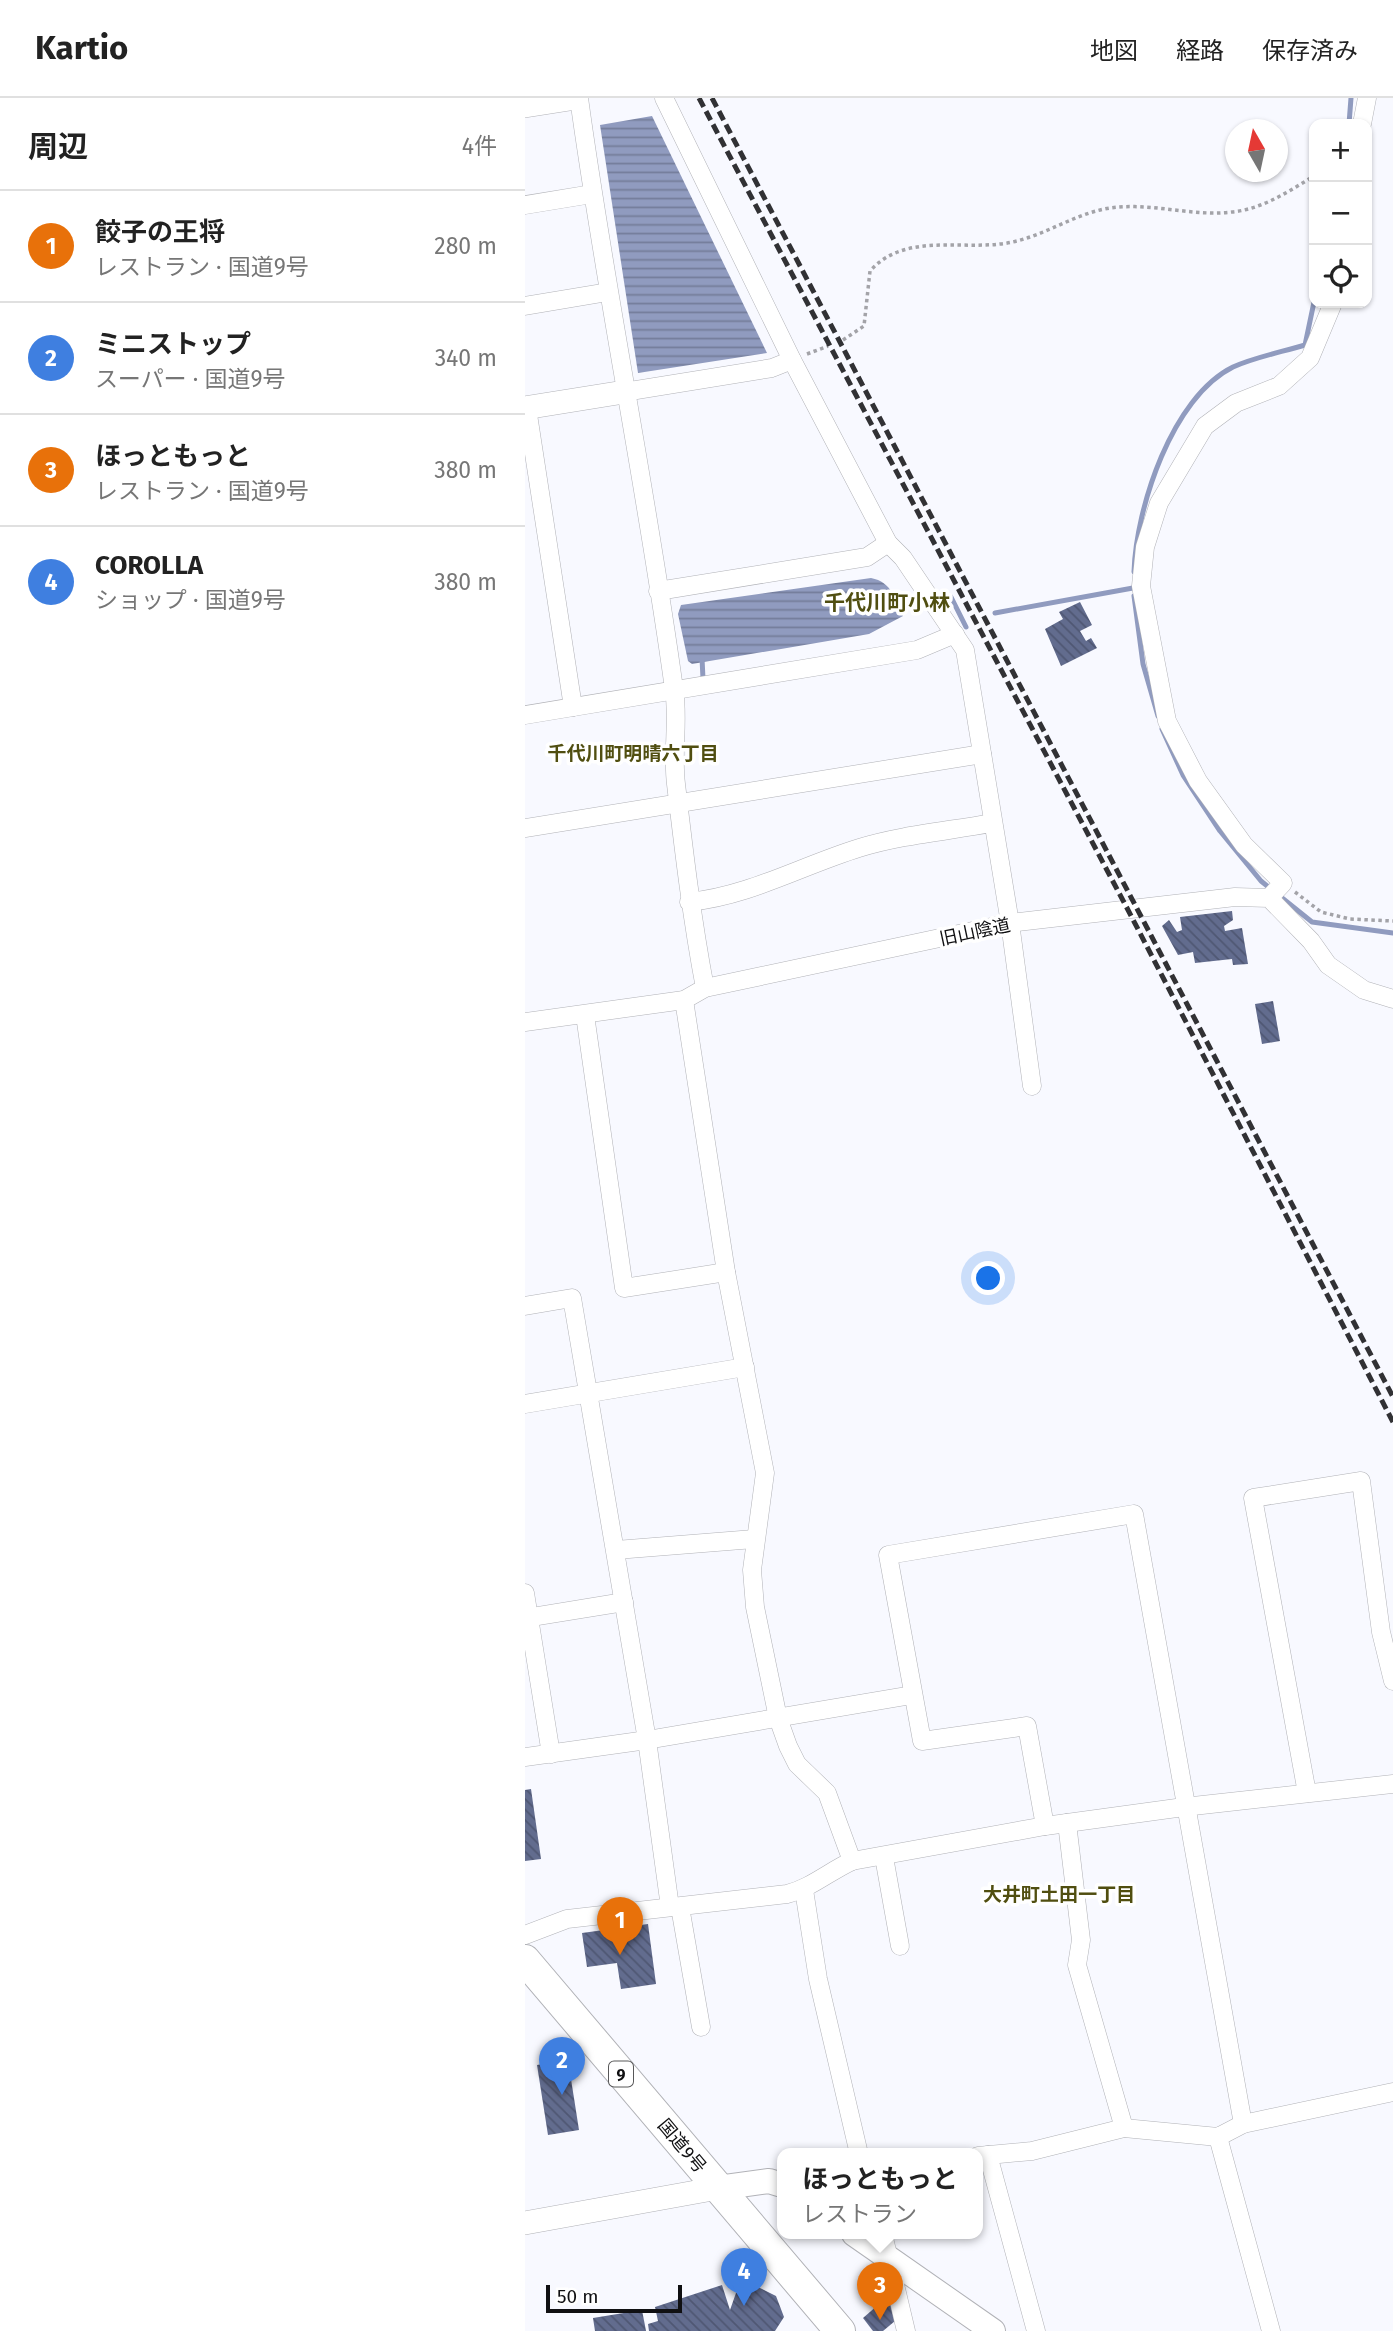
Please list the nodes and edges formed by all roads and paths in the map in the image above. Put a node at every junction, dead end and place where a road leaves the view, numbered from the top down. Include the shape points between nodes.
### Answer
1 (577, 98) edge
2 (664, 98) edge
3 (1367, 98) edge
4 (525, 106) edge
5 (1363, 119) edge
6 (1309, 179) edge
7 (592, 194) junction
8 (525, 205) edge
9 (608, 292) junction
10 (525, 306) edge
11 (1331, 308) edge
12 (843, 340) dead end
13 (792, 360) junction
14 (624, 392) junction
15 (526, 408) edge
16 (888, 543) junction
17 (658, 591) junction
18 (955, 634) junction
19 (675, 690) junction
20 (573, 707) junction
21 (525, 715) edge
22 (982, 754) junction
23 (681, 803) junction
24 (992, 822) junction
25 (525, 828) edge
26 (1283, 883) junction
27 (1269, 898) junction
28 (689, 902) junction
29 (1393, 921) edge
30 (1010, 923) junction
31 (705, 988) junction
32 (1393, 999) edge
33 (684, 1000) junction
34 (585, 1015) junction
35 (525, 1022) edge
36 (1032, 1086) dead end
37 (726, 1272) junction
38 (525, 1306) edge
39 (745, 1367) junction
40 (589, 1393) junction
41 (525, 1404) edge
42 (754, 1539) junction
43 (616, 1550) junction
44 (525, 1592) edge
45 (624, 1602) junction
46 (527, 1617) edge
47 (1393, 1681) edge
48 (912, 1695) junction
49 (778, 1718) junction
50 (647, 1740) junction
51 (551, 1754) junction
52 (525, 1757) edge
53 (1393, 1784) edge
54 (1307, 1793) junction
55 (1184, 1807) junction
56 (1067, 1824) junction
57 (1045, 1826) junction
58 (884, 1857) junction
59 (852, 1861) junction
60 (804, 1890) junction
61 (675, 1907) junction
62 (525, 1935) edge
63 (900, 1946) dead end
64 (525, 1960) edge
65 (701, 2027) dead end
66 (1393, 2092) edge
67 (1243, 2124) junction
68 (1124, 2128) junction
69 (1218, 2137) junction
70 (858, 2148) edge
71 (983, 2156) edge
72 (777, 2183) edge
73 (718, 2188) junction
74 (525, 2223) edge
75 (861, 2239) edge
76 (884, 2239) edge
77 (888, 2259) junction
78 (840, 2331) edge
79 (906, 2331) edge
80 (993, 2331) edge
81 (1036, 2331) edge
82 (1271, 2331) edge

1 - 4 street
1 - 7 street
2 - 13 street
3 - 5 street
6 - 12 path via 1263,205 1232,212 1113,208 1086,213 1040,236 1000,244 894,251 870,271 864,326
7 - 8 street
7 - 9 street
9 - 10 street
9 - 14 street
11 - 26 street via 1310,358 1279,386 1236,403 1205,426 1159,503 1145,547 1141,586 1167,721 1198,781 1236,835
13 - 14 street via 772,368
13 - 16 street
14 - 15 street
14 - 17 street
15 - 20 street
16 - 17 street via 867,557
16 - 18 street
17 - 19 street
18 - 19 street via 917,650
18 - 22 street via 965,650
19 - 20 street
19 - 23 street via 676,783
20 - 21 street
22 - 23 street
22 - 24 street
23 - 25 street
23 - 28 street
24 - 28 street via 860,848 763,885 715,900
24 - 30 street
26 - 27 street
26 - 29 path via 1321,912
27 - 30 street, 旧山陰道 via 1235,897
27 - 32 street via 1328,965 1364,990
28 - 31 street
30 - 31 street, 旧山陰道
30 - 36 street
31 - 33 street, 旧山陰道
33 - 34 street, 旧山陰道
33 - 37 street
34 - 35 street, 旧山陰道
34 - 37 street via 624,1289
37 - 39 street
38 - 40 street via 572,1298
39 - 40 street
39 - 42 street via 765,1473
40 - 41 street
40 - 43 street
42 - 43 street
42 - 49 street via 755,1607
43 - 45 street
44 - 46 street
45 - 46 street
45 - 50 street
46 - 51 street
47 - 54 street via 1381,1632 1361,1480 1254,1499
48 - 49 street
48 - 55 street via 888,1555 1134,1514
48 - 57 street via 922,1741 1027,1726
49 - 50 street
49 - 59 street via 797,1763 830,1799
50 - 51 street
50 - 61 street
51 - 52 street
53 - 54 street
54 - 55 street
55 - 56 street
55 - 67 street
56 - 57 street
56 - 68 street via 1081,1940 1077,1965
57 - 58 street
58 - 59 street
58 - 63 street
59 - 60 street
60 - 61 street
60 - 70 street via 818,1979
61 - 62 street via 567,1919
61 - 65 street
64 - 73 highway, 国道9号 / 9
66 - 67 street
67 - 69 street
68 - 69 street
68 - 71 street via 1032,2151
69 - 82 street
71 - 81 street
72 - 73 main road
73 - 74 street
73 - 78 highway, 国道9号 / 9
75 - 77 main road
76 - 77 street
77 - 79 street
77 - 80 main road

